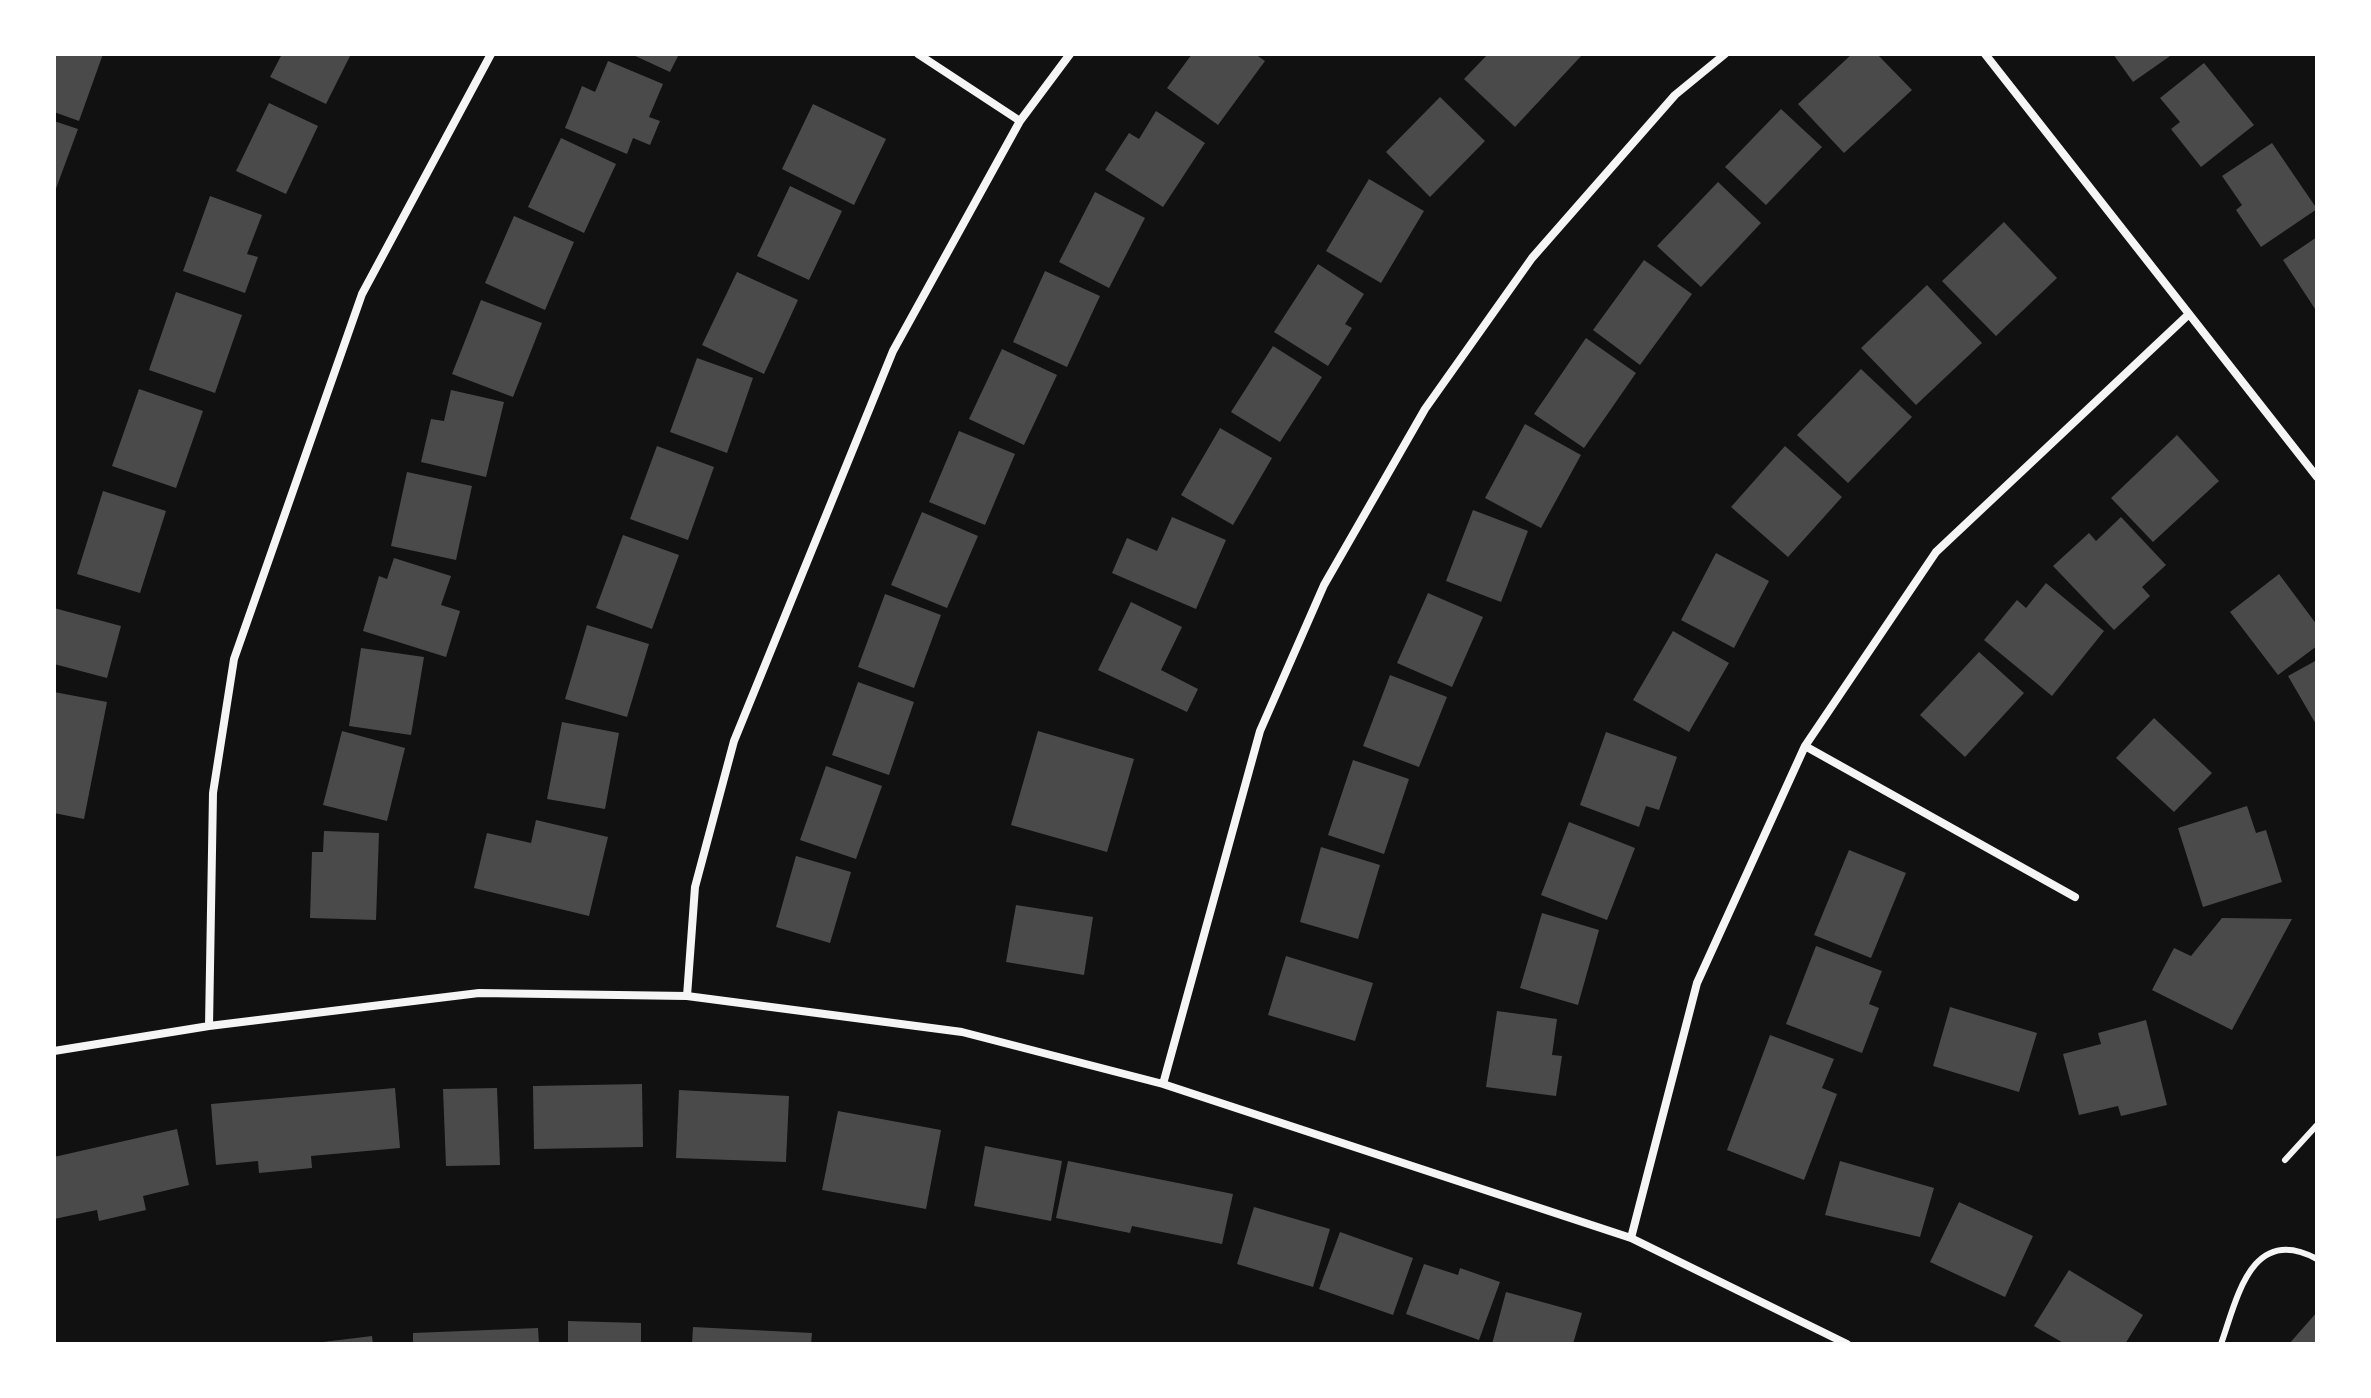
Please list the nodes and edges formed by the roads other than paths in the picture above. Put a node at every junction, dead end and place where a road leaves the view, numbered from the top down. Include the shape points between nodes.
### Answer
1 (491, 54) edge
2 (918, 54) edge
3 (1070, 54) edge
4 (1725, 54) edge
5 (1985, 54) edge
6 (1020, 121) junction
7 (2189, 314) junction
8 (2317, 477) edge
9 (1805, 746) junction
10 (2075, 897) dead end
11 (687, 996) junction
12 (209, 1026) junction
13 (54, 1051) edge
14 (1163, 1084) junction
15 (2317, 1125) edge
16 (2285, 1160) dead end
17 (1631, 1238) junction
18 (2317, 1259) edge
19 (1847, 1344) edge
20 (2221, 1344) edge

1 - 12 street via 362,294 234,659 213,793
2 - 6 street
3 - 6 street
4 - 14 street via 1675,95 1532,258 1425,409 1324,585 1260,731
5 - 7 street
6 - 11 street via 893,351 734,741 695,887
7 - 8 street
7 - 9 street via 1936,552
9 - 10 street
9 - 17 street via 1697,983
11 - 12 street via 479,993
11 - 14 street via 962,1032
12 - 13 street
14 - 17 street
15 - 16 lane
17 - 19 street
18 - 20 lane via 2283,1249 2256,1262

